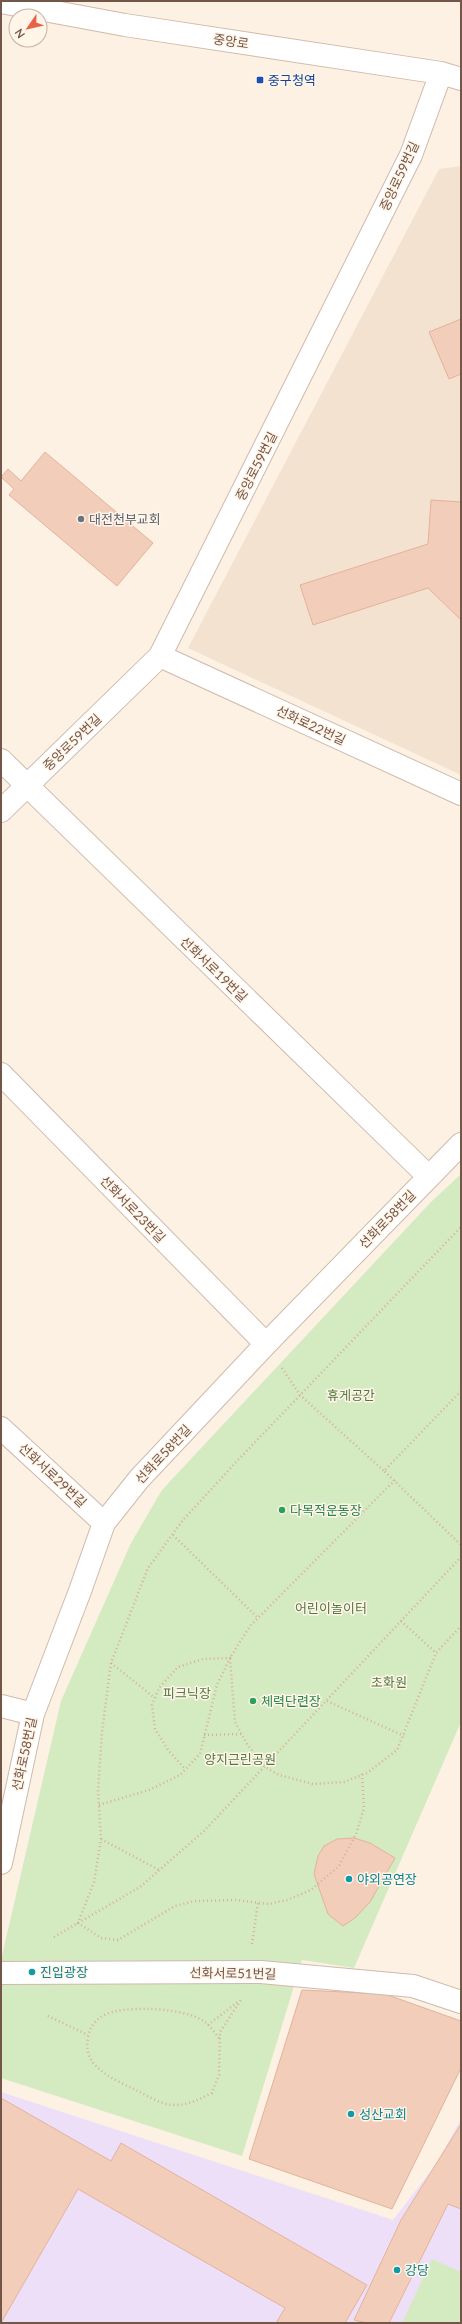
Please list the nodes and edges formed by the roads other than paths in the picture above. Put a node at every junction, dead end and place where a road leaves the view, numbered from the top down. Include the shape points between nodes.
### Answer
1 (1, 2) edge
2 (451, 76) edge
3 (160, 656) junction
4 (1, 760) edge
5 (27, 787) junction
6 (461, 794) edge
7 (1, 811) edge
8 (1, 1074) edge
9 (461, 1144) edge
10 (428, 1176) junction
11 (266, 1344) junction
12 (1, 1428) edge
13 (104, 1523) junction
14 (1, 1706) edge
15 (33, 1714) junction
16 (2, 1851) edge
17 (1, 1973) edge
18 (461, 2002) edge

1 - 2 street, 중앙로 via 125,25
2 - 3 street, 중앙로59번길
3 - 5 street, 중앙로59번길
3 - 6 street, 선화로22번길
4 - 5 street, 선화서로19번길
5 - 7 street, 중앙로59번길
5 - 10 street, 선화서로19번길
8 - 11 street, 선화서로23번길
9 - 10 street, 선화로58번길
10 - 11 street, 선화로58번길
11 - 13 street, 선화로58번길 via 139,1479
12 - 13 street, 선화서로29번길
13 - 15 street, 선화로58번길
14 - 15 street
15 - 16 street, 선화로58번길
17 - 18 street, 선화서로51번길 via 249,1972 413,1986

